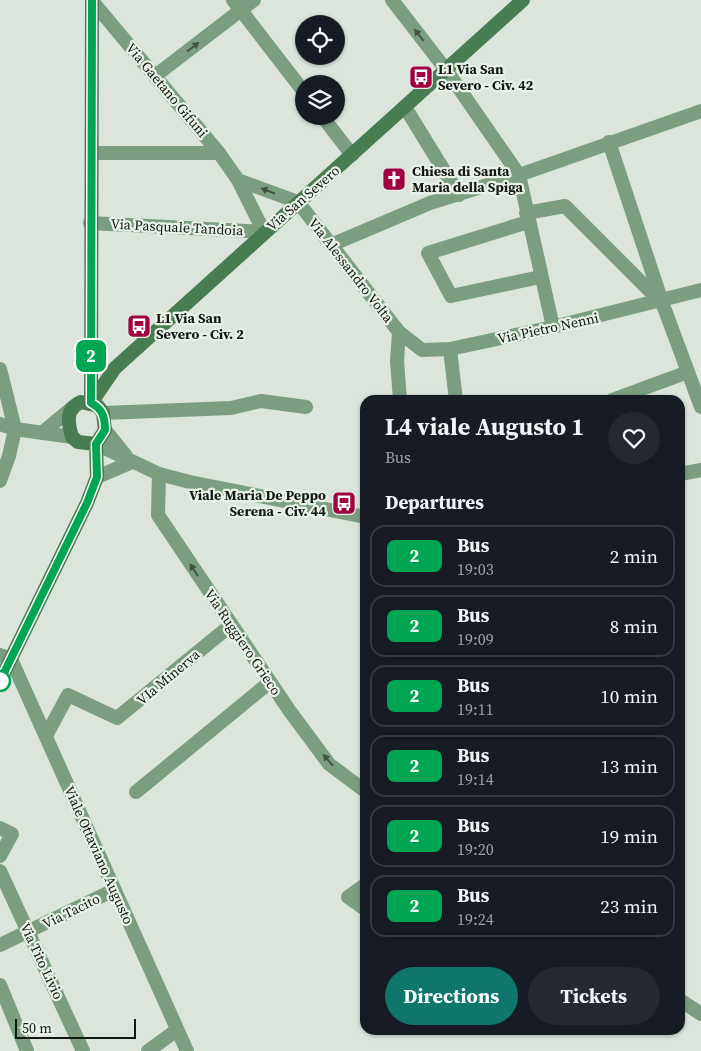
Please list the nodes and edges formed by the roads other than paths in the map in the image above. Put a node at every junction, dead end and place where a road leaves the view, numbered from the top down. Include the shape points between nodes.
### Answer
1 (254, 0) edge
2 (392, 0) edge
3 (523, 0) edge
4 (93, 1) edge
5 (237, 5) edge
6 (447, 70) junction
7 (154, 76) junction
8 (295, 80) edge
9 (405, 107) junction
10 (698, 114) edge
11 (329, 125) edge
12 (609, 142) junction
13 (92, 153) junction
14 (219, 153) junction
15 (352, 155) junction
16 (519, 175) junction
17 (238, 180) junction
18 (458, 195) junction
19 (298, 202) junction
20 (527, 217) junction
21 (90, 223) junction
22 (264, 232) junction
23 (331, 245) junction
24 (540, 277) junction
25 (701, 290) edge
26 (662, 302) junction
27 (553, 327) junction
28 (399, 332) junction
29 (450, 349) junction
30 (0, 369) edge
31 (688, 372) junction
32 (400, 395) edge
33 (455, 395) edge
34 (626, 395) edge
35 (91, 403) junction
36 (306, 407) dead end
37 (701, 407) edge
38 (72, 408) junction
39 (103, 413) junction
40 (0, 424) edge
41 (15, 429) junction
42 (105, 430) junction
43 (42, 433) junction
44 (72, 437) junction
45 (96, 444) junction
46 (132, 462) junction
47 (701, 470) edge
48 (685, 473) edge
49 (159, 474) junction
50 (97, 477) junction
51 (0, 481) edge
52 (360, 516) edge
53 (231, 625) junction
54 (5, 657) edge
55 (0, 682) edge
56 (270, 682) junction
57 (46, 736) junction
58 (360, 787) edge
59 (136, 792) dead end
60 (0, 828) edge
61 (0, 856) edge
62 (0, 870) edge
63 (360, 888) edge
64 (114, 890) junction
65 (360, 905) edge
66 (28, 931) junction
67 (0, 945) edge
68 (0, 985) edge
69 (685, 1003) edge
70 (701, 1014) edge
71 (178, 1030) junction
72 (27, 1051) edge
73 (83, 1051) edge
74 (148, 1051) edge
75 (187, 1051) edge

1 - 5 street
6 -> 2 street
3 - 6 main road, Via San Severo
4 - 7 street, Via Gaetano Gifuni
4 - 13 main road
7 -> 5 street
5 - 8 street
6 - 9 main road, Via San Severo
6 - 16 street
7 - 14 street, Via Gaetano Gifuni
9 - 15 main road, Via San Severo
9 - 18 street
10 - 12 street
11 - 15 street
12 - 16 street
12 - 26 street
13 - 14 street
13 - 21 main road
14 - 17 street, Via Gaetano Gifuni
15 - 19 main road, Via San Severo
16 - 18 street
16 - 20 street
19 -> 17 street
17 - 22 street, Via Gaetano Gifuni
18 - 23 street via 430,202
19 - 22 main road, Via San Severo
19 - 23 street, Via Alessandro Volta
20 - 24 street
20 - 24 street via 428,253 451,296
20 - 26 street via 565,206
21 - 22 street, Via Pasquale Tandoia
21 - 35 main road
22 - 35 main road, Via San Severo via 115,368
23 - 28 street, Via Alessandro Volta
24 - 27 street
25 - 26 street, Via Pietro Nenni
26 - 27 street, Via Pietro Nenni
26 - 31 street
27 - 29 street, Via Pietro Nenni
28 - 29 street, Via Pietro Nenni via 422,350
28 - 32 street, Via Alessandro Volta
29 - 33 street
30 - 41 street
31 - 34 street
31 - 37 street
35 - 38 main road via 81,402
35 - 39 main road
36 - 39 street via 262,401 230,408
38 - 43 street
38 - 44 main road via 68,416
39 - 42 main road
40 - 41 street
41 - 43 street
41 - 51 street
42 - 45 main road
42 - 46 street
43 - 44 street
44 - 45 main road via 78,442
45 - 46 street
45 - 50 main road
46 - 49 street
46 - 50 street
47 - 48 street
49 - 52 street
53 -> 49 street, Via Ruggiero Grieco via 158,515
50 - 54 main road via 87,503
53 - 56 street, Via Ruggiero Grieco
53 - 57 street, VIa Minerva via 118,718 68,694
54 - 55 main road
54 - 57 street, Viale Ottaviano Augusto
58 -> 56 street, Via Ruggiero Grieco via 329,764
56 - 59 street
57 - 64 street, Viale Ottaviano Augusto
60 - 61 street via 12,834
62 - 66 street, Via Tito Livio
63 - 65 street via 348,897
64 - 66 street, Via Tacito
64 - 71 street, Viale Ottaviano Augusto
66 - 67 street, Via Tacito
66 - 73 street, Via Tito Livio
68 - 72 street
69 - 70 street
71 - 74 street
71 - 75 street, Viale Ottaviano Augusto

